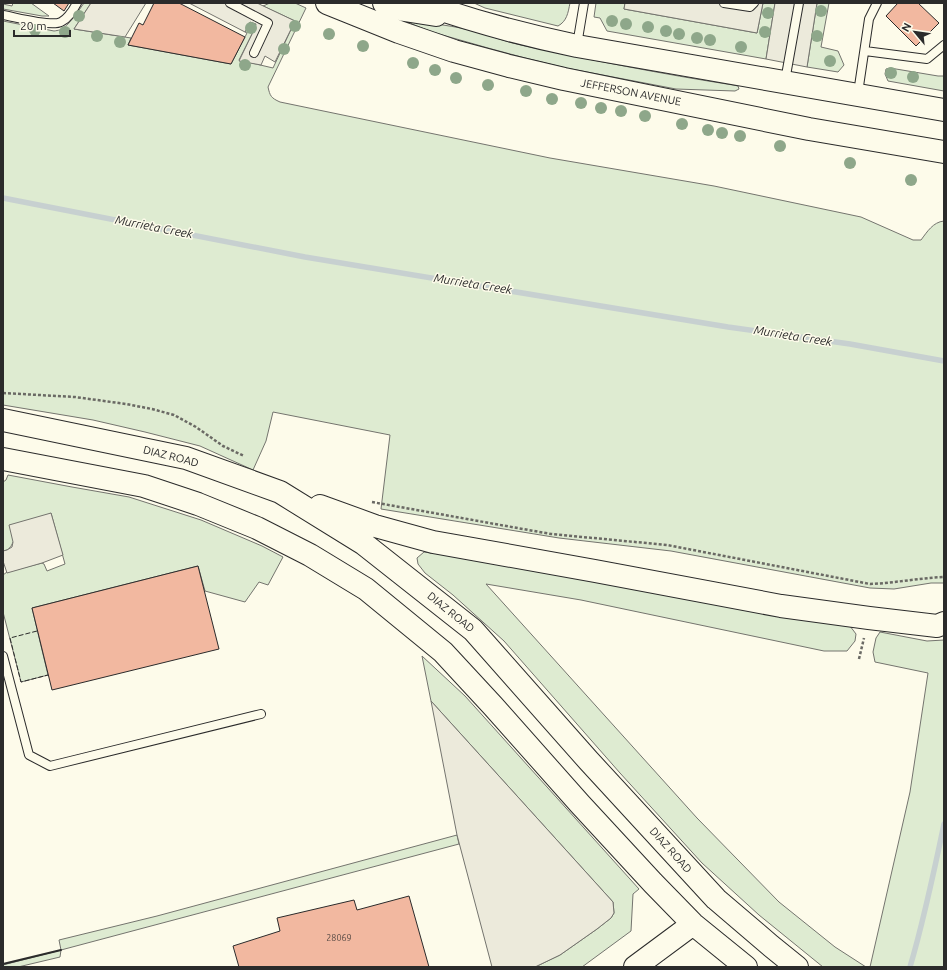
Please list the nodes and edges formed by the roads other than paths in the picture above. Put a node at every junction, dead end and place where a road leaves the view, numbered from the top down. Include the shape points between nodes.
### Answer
1 (78, 3) edge
2 (327, 3) edge
3 (384, 3) edge
4 (421, 3) edge
5 (584, 3) edge
6 (724, 3) edge
7 (754, 3) edge
8 (799, 3) edge
9 (877, 3) edge
10 (234, 4) edge
11 (245, 6) edge
12 (454, 14) junction
13 (3, 15) edge
14 (944, 45) edge
15 (577, 46) junction
16 (865, 51) junction
17 (254, 53) dead end
18 (785, 83) junction
19 (858, 96) junction
20 (944, 110) edge
21 (944, 152) edge
22 (3, 420) edge
23 (3, 459) edge
24 (280, 492) junction
25 (944, 623) edge
26 (3, 656) edge
27 (261, 714) dead end
28 (693, 924) junction
29 (635, 967) edge
30 (746, 967) edge
31 (797, 967) edge

1 - 13 lane via 68,18 60,23 49,24
2 - 21 main road, JEFFERSON AVENUE via 399,32 509,66 809,129
3 - 12 main road via 404,10 436,15
4 - 12 main road
5 - 15 lane
6 - 7 lane via 750,7
8 - 18 lane
9 - 16 lane via 869,19
10 - 11 lane
11 - 17 lane via 268,23
12 - 15 main road via 495,27
14 - 16 lane via 927,59
15 - 18 main road
16 - 19 lane
18 - 19 main road
19 - 20 main road
22 - 24 main road, DIAZ ROAD via 186,458
23 - 28 main road via 144,486 198,504 257,528 310,555 366,589 443,652 652,883
24 - 25 main road via 375,526 432,542 781,606 937,626
24 - 31 main road, DIAZ ROAD via 364,544 473,630 716,899
26 - 27 lane via 29,754 50,766
28 - 29 main road
28 - 30 main road

